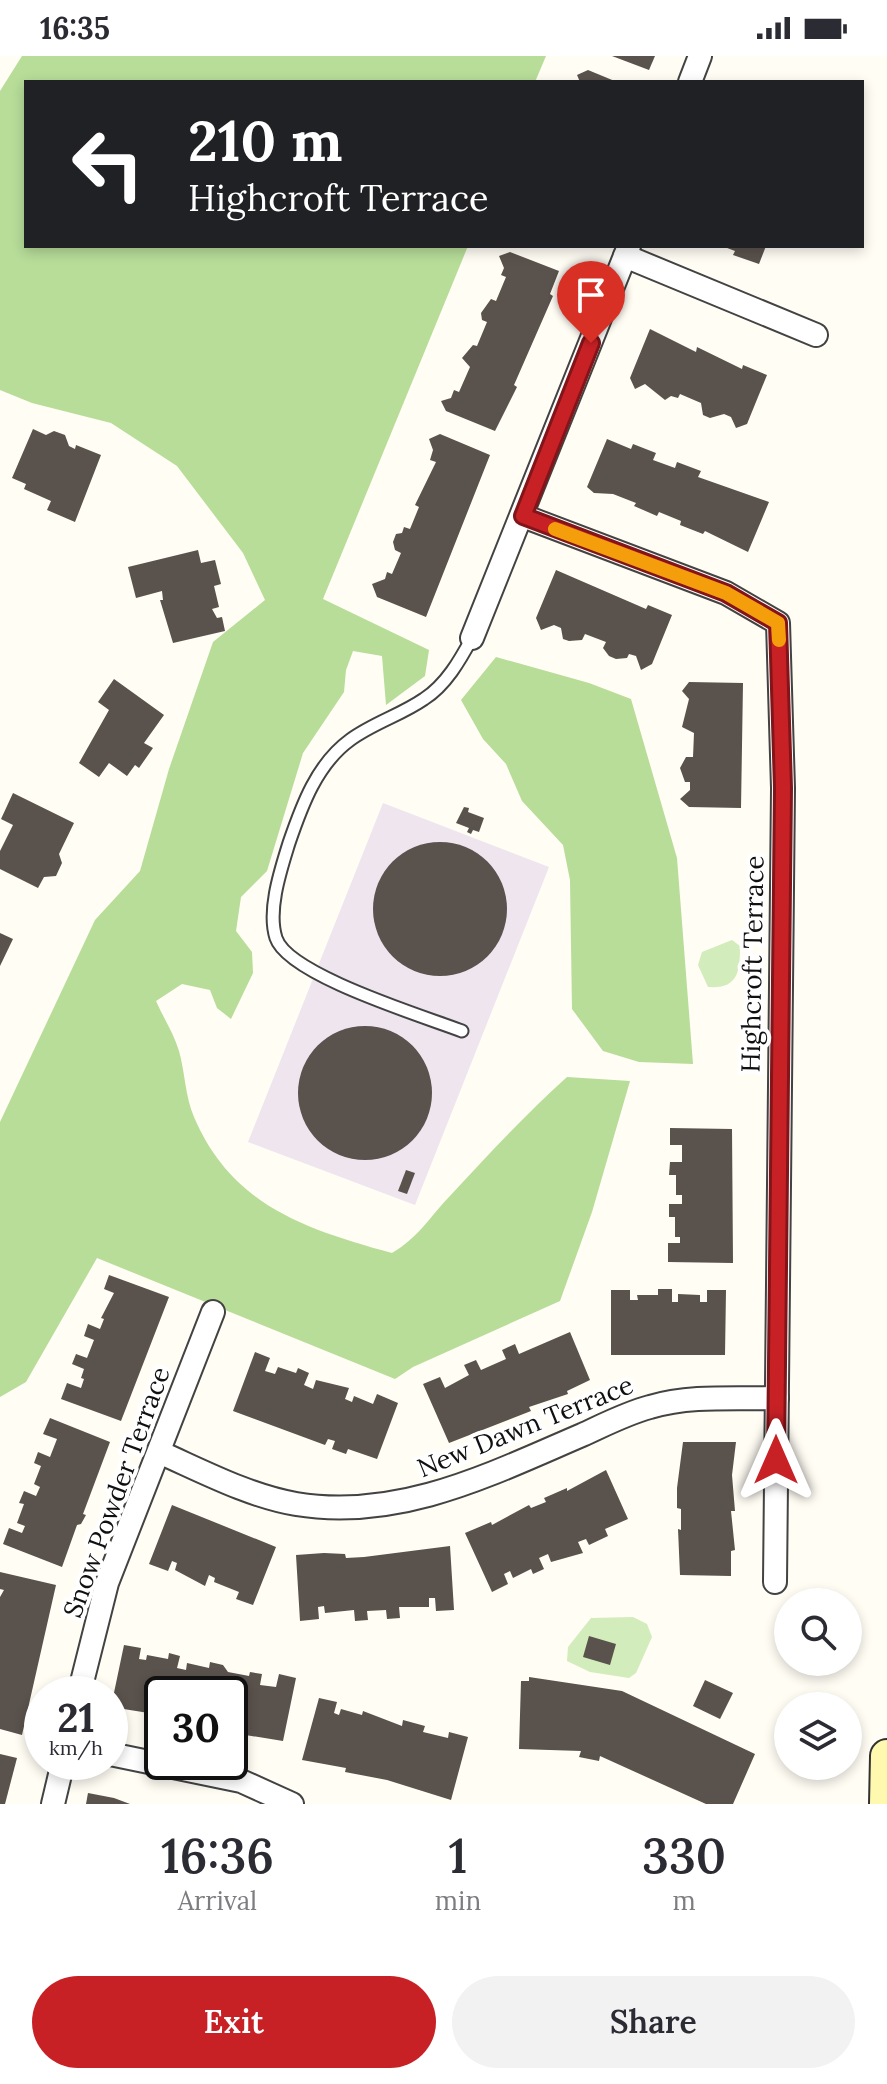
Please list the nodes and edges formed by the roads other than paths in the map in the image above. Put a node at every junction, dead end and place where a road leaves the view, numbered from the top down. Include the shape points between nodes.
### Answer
1 (700, 56) edge
2 (691, 80) edge
3 (627, 251) edge
4 (816, 335) dead end
5 (523, 516) junction
6 (472, 638) joint
7 (462, 1031) dead end
8 (213, 1312) dead end
9 (777, 1398) junction
10 (159, 1452) junction
11 (775, 1582) dead end
12 (84, 1676) edge
13 (887, 1756) edge
14 (128, 1758) edge
15 (59, 1780) edge
16 (53, 1804) edge
17 (292, 1804) edge
18 (886, 1804) edge

1 - 2 street
3 - 4 street
3 - 5 street
5 - 6 street
5 - 9 street, Highcroft Terrace via 726,593 778,623 783,788
6 - 7 lane via 453,671 426,698 351,739 330,758 297,820 275,906 276,938 288,956 314,974
8 - 10 street, Snow Powder Terrace
9 - 10 street, New Dawn Terrace via 681,1399 646,1407 474,1482 380,1506 296,1504
9 - 11 street, Highcroft Terrace
10 - 12 street, Snow Powder Terrace via 107,1583
13 - 18 main road
14 - 17 street via 241,1781
15 - 16 street

